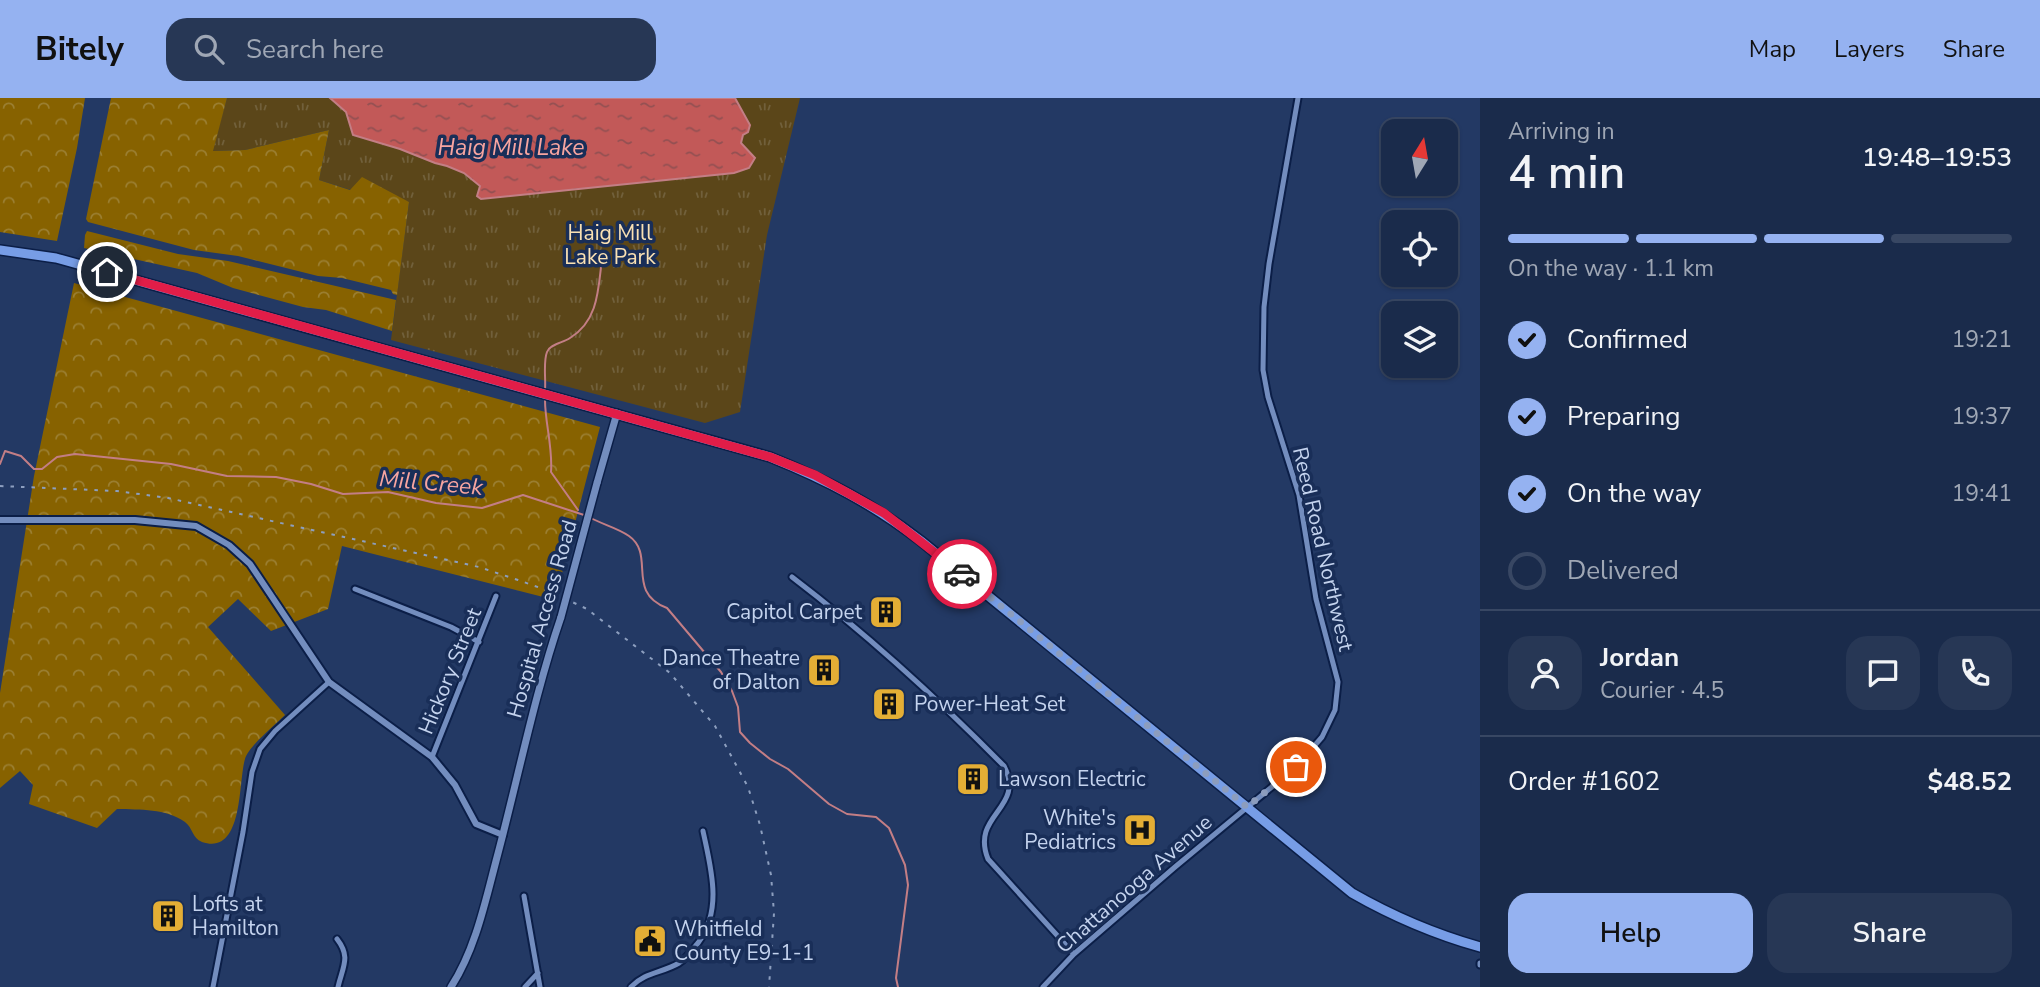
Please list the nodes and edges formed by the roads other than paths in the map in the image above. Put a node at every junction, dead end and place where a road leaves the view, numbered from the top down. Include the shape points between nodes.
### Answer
1 (1298, 98) edge
2 (0, 250) edge
3 (617, 413) junction
4 (0, 520) edge
5 (792, 577) dead end
6 (355, 589) dead end
7 (496, 596) dead end
8 (479, 642) junction
9 (329, 682) junction
10 (432, 757) junction
11 (1247, 807) junction
12 (703, 831) dead end
13 (503, 835) junction
14 (524, 896) dead end
15 (337, 939) dead end
16 (1480, 947) edge
17 (1074, 954) junction
18 (537, 973) junction
19 (213, 987) edge
20 (338, 987) edge
21 (451, 987) edge
22 (525, 987) edge
23 (540, 987) edge
24 (631, 987) edge
25 (1044, 987) edge

1 - 11 street, Reed Road Northwest via 1269,264 1264,370 1299,495 1316,598 1338,682 1335,710 1322,737 1296,767
2 - 3 highway via 56,258
3 - 11 highway via 770,457 815,475 884,513
3 - 13 main road, Hospital Access Road, bridge
4 - 9 street via 135,520 196,526 250,564
5 - 17 street via 905,668 1004,766 1010,780 1008,797 985,829 985,853
6 - 8 street
7 - 8 street, Hickory Street
8 - 10 street, Hickory Street
9 - 10 street
9 - 19 street via 260,749
10 - 13 street via 455,785 476,824
11 - 16 highway via 1352,893 1406,922
11 - 17 street, Chattanooga Avenue
12 - 24 street via 714,901 704,935 685,960 647,974
13 - 21 main road, Hospital Access Road via 472,946
14 - 18 street
15 - 20 street via 346,956
17 - 25 street, Chattanooga Avenue
18 - 22 street
18 - 23 street

